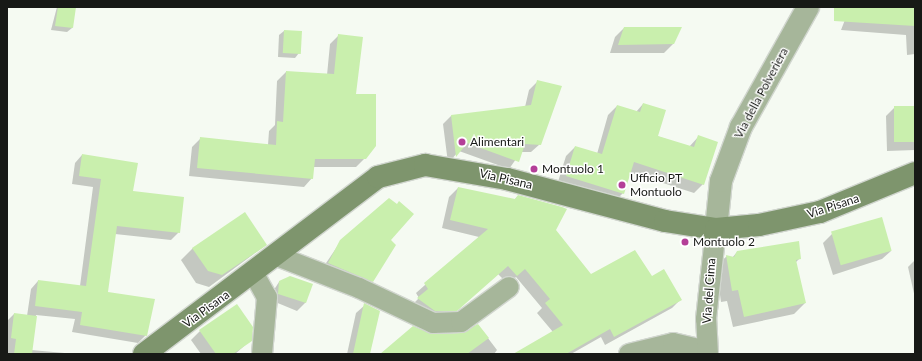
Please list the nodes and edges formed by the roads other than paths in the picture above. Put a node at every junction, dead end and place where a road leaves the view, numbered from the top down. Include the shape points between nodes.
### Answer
1 (808, 7) edge
2 (915, 173) edge
3 (716, 229) junction
4 (276, 256) junction
5 (254, 274) junction
6 (509, 287) dead end
7 (707, 352) edge
8 (144, 354) edge
9 (262, 354) edge
10 (629, 354) edge

1 - 3 street, Via della Polveriera via 741,127 721,181
2 - 3 main road, Via Pisana via 820,212 759,225
3 - 4 main road, Via Pisana via 665,222 507,179 425,165 378,177
3 - 7 street, Via del Cima via 706,319
4 - 5 main road, Via Pisana
4 - 6 street via 359,288 433,323 461,322
5 - 8 main road, Via Pisana
5 - 9 street via 267,297
7 - 10 street via 673,343

